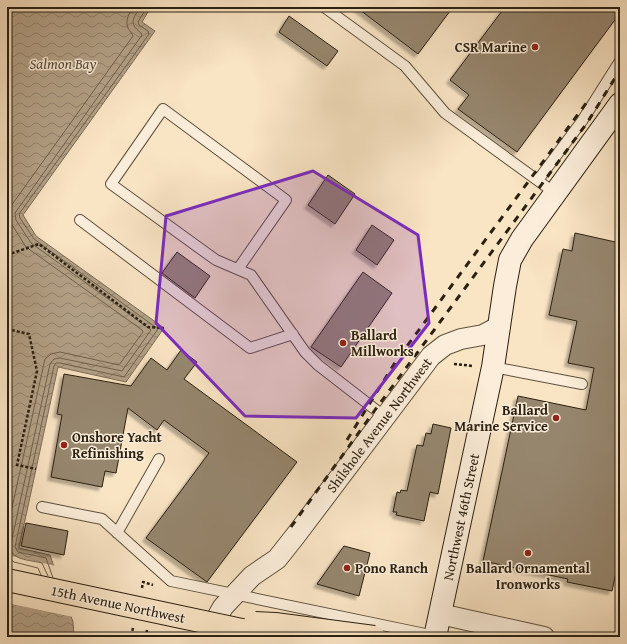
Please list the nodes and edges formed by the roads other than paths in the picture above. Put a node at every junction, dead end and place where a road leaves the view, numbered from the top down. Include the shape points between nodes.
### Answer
1 (324, 7) edge
2 (620, 61) edge
3 (618, 111) edge
4 (538, 180) junction
5 (555, 193) junction
6 (80, 220) dead end
7 (238, 269) junction
8 (500, 326) junction
9 (293, 334) junction
10 (493, 367) junction
11 (582, 384) dead end
12 (385, 417) junction
13 (158, 459) dead end
14 (42, 507) dead end
15 (117, 533) junction
16 (7, 580) edge
17 (234, 594) junction
18 (440, 614) junction
19 (200, 628) edge
20 (239, 637) edge
21 (275, 637) edge
22 (374, 637) edge
23 (435, 637) edge
24 (544, 637) edge

1 - 4 lane via 405,66 445,113
2 - 4 lane via 582,121
3 - 5 street
4 - 5 lane
5 - 8 street via 510,260
6 - 9 lane via 250,348
7 - 7 lane via 286,200 163,109 111,184 216,260
7 - 9 lane via 251,275
8 - 10 street, Northwest 46th Street
8 - 12 street, Shilshole Avenue Northwest via 483,335 461,339 431,356
9 - 12 lane via 318,365
10 - 11 lane
10 - 18 street, Northwest 46th Street
12 - 17 street, Shilshole Avenue Northwest via 277,559 252,576
13 - 15 lane
14 - 15 lane via 102,519
15 - 17 lane via 171,581
16 - 19 main road, 15th Avenue Northwest, bridge
17 - 19 street, Shilshole Avenue Northwest
17 - 23 lane
18 - 23 street, Northwest 46th Street
18 - 24 street
19 - 20 main road, bridge
19 - 21 main road, 15th Avenue Northwest, bridge
19 - 22 main road, bridge via 275,624

